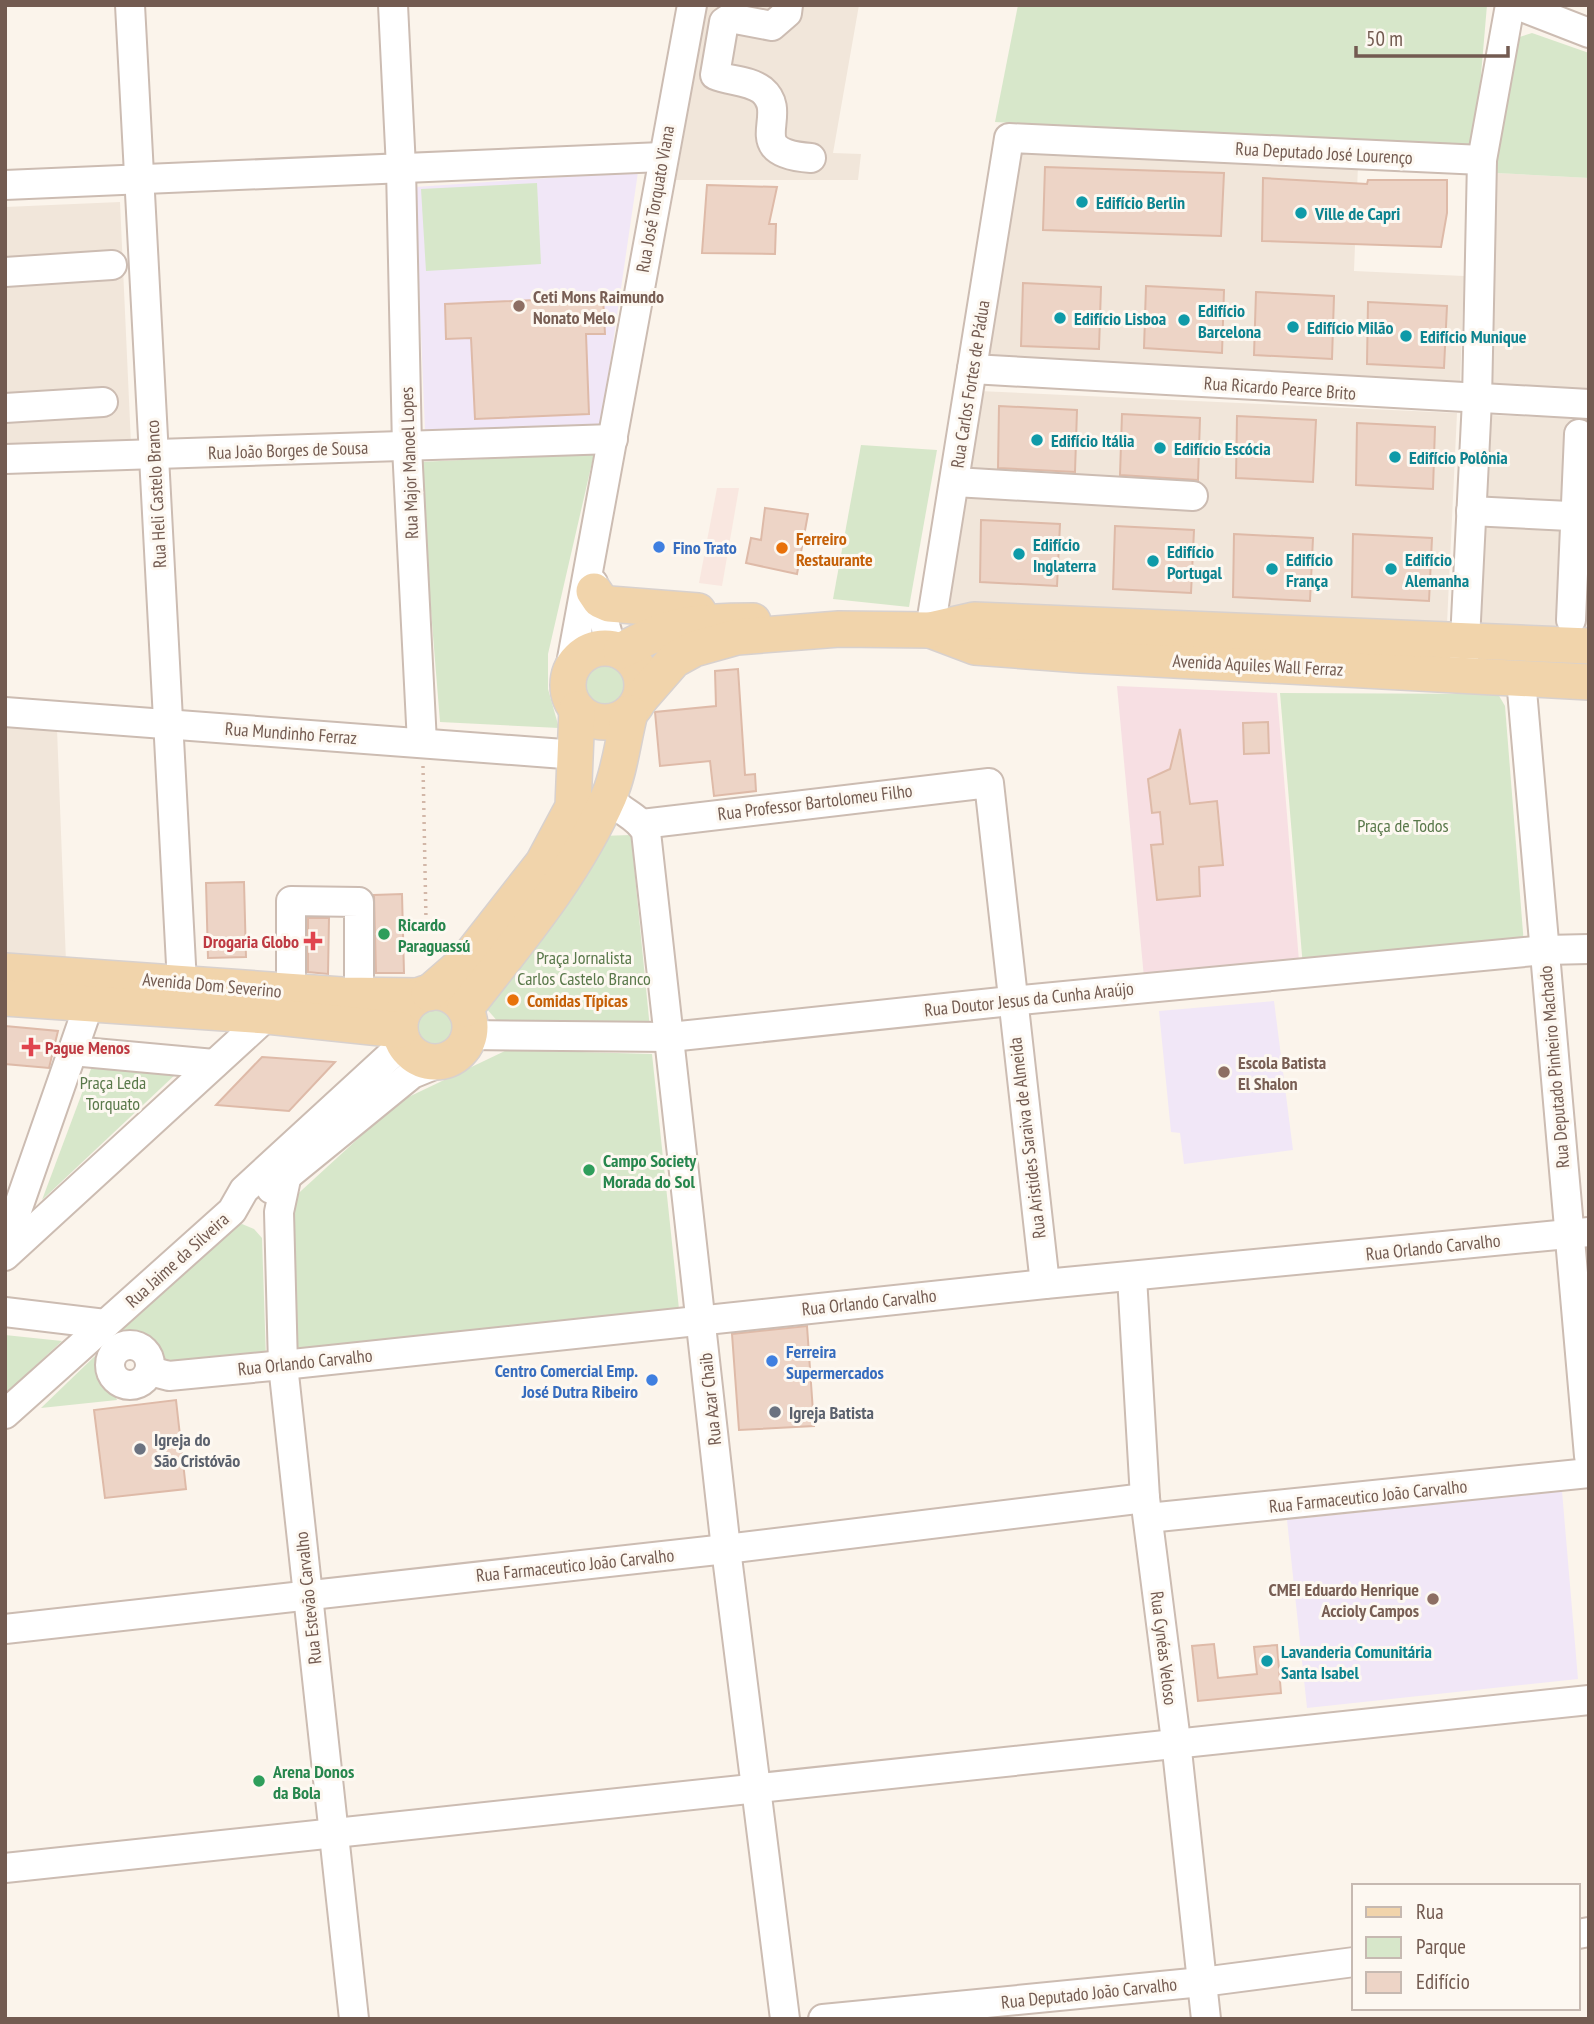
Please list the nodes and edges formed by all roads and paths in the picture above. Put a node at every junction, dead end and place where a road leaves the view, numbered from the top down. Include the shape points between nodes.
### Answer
1 (130, 5) edge
2 (393, 5) edge
3 (788, 5) edge
4 (1510, 5) edge
5 (1517, 5) edge
6 (702, 24) edge
7 (1589, 33) edge
8 (1009, 138) joint
9 (662, 157) junction
10 (811, 158) dead end
11 (1482, 160) junction
12 (401, 168) junction
13 (139, 181) junction
14 (5, 185) edge
15 (112, 265) dead end
16 (5, 272) edge
17 (972, 369) junction
18 (1477, 400) junction
19 (103, 402) dead end
20 (1589, 404) edge
21 (5, 408) edge
22 (1579, 434) dead end
23 (613, 439) junction
24 (407, 447) junction
25 (154, 453) junction
26 (5, 459) edge
27 (959, 482) junction
28 (1193, 496) dead end
29 (1481, 511) junction
30 (1582, 517) edge
31 (593, 575) junction
32 (763, 622) junction
33 (839, 629) junction
34 (930, 630) junction
35 (1580, 633) edge
36 (1465, 642) junction
37 (617, 650) junction
38 (569, 674) junction
39 (1463, 677) junction
40 (1521, 679) junction
41 (1589, 682) edge
42 (635, 706) junction
43 (577, 709) junction
44 (5, 712) edge
45 (169, 724) junction
46 (422, 743) junction
47 (577, 755) junction
48 (989, 783) joint
49 (609, 796) junction
50 (642, 824) junction
51 (426, 920) dead end
52 (1589, 949) edge
53 (1545, 950) junction
54 (5, 971) edge
55 (291, 992) junction
56 (424, 994) junction
57 (350, 995) junction
58 (183, 997) junction
59 (5, 998) edge
60 (1011, 1001) junction
61 (89, 1004) junction
62 (267, 1016) junction
63 (467, 1022) junction
64 (402, 1037) junction
65 (670, 1037) junction
66 (72, 1051) junction
67 (444, 1061) junction
68 (215, 1064) junction
69 (286, 1179) junction
70 (232, 1211) junction
71 (1579, 1233) edge
72 (280, 1238) junction
73 (5, 1245) edge
74 (5, 1256) edge
75 (1132, 1277) junction
76 (1045, 1284) junction
77 (5, 1311) edge
78 (701, 1319) junction
79 (105, 1324) junction
80 (283, 1366) junction
81 (150, 1371) dead end
82 (5, 1414) edge
83 (1589, 1456) edge
84 (1589, 1473) edge
85 (1146, 1508) junction
86 (726, 1549) junction
87 (307, 1594) junction
88 (5, 1629) edge
89 (1589, 1700) edge
90 (1177, 1741) junction
91 (757, 1789) junction
92 (334, 1832) junction
93 (5, 1868) edge
94 (1352, 1962) edge
95 (1202, 1982) junction
96 (354, 2019) edge
97 (785, 2019) edge
98 (822, 2019) edge
99 (1206, 2019) edge

1 - 13 street, Rua Heli Castelo Branco
2 - 12 street, Rua Major Manoel Lopes
3 - 6 street via 787,13 772,26 730,18
4 - 11 street
5 - 7 street
6 - 9 street, Rua José Torquato Viana
6 - 10 street via 715,75 752,84 764,92 770,105 771,141 777,151
8 - 11 street, Rua Deputado José Lourenço
8 - 17 street, Rua Carlos Fortes de Pádua
9 - 12 street
9 - 23 street, Rua José Torquato Viana
11 - 18 street
12 - 13 street
12 - 24 street, Rua Major Manoel Lopes
13 - 14 street
13 - 25 street, Rua Heli Castelo Branco
15 - 16 street
17 - 18 street, Rua Ricardo Pearce Brito
17 - 27 street, Rua Carlos Fortes de Pádua
18 - 20 street, Rua Ricardo Pearce Brito
18 - 29 street
19 - 21 street
22 - 30 street
23 - 24 street, Rua João Borges de Sousa
23 - 31 street, Rua José Torquato Viana
24 - 25 street, Rua João Borges de Sousa
24 - 46 street, Rua Major Manoel Lopes
25 - 26 street, Rua João Borges de Sousa
25 - 45 street, Rua Heli Castelo Branco
27 - 28 street
27 - 34 street, Rua Carlos Fortes de Pádua
29 - 30 street
29 - 36 street
30 - 35 street
31 - 32 main road via 600,600 609,604 691,610
31 - 37 street, Rua José Torquato Viana
31 - 38 street, Rua José Torquato Viana via 584,584
32 - 33 main road, Avenida Aquiles Wall Ferraz via 817,622
32 - 37 main road, Avenida Aquiles Wall Ferraz via 700,621 654,632
33 - 34 main road, Avenida Aquiles Wall Ferraz
33 - 42 main road, Avenida Aquiles Wall Ferraz via 737,637 694,649 661,672
34 - 36 main road, Avenida Aquiles Wall Ferraz via 974,620
34 - 39 main road, Avenida Aquiles Wall Ferraz via 975,647
35 - 36 main road, Avenida Aquiles Wall Ferraz
36 - 39 street
37 - 38 main road via 601,648 581,656
37 - 42 main road via 638,668 642,678
38 - 43 main road via 568,687
39 - 40 main road, Avenida Aquiles Wall Ferraz
40 - 41 main road, Avenida Aquiles Wall Ferraz
40 - 53 street, Rua Deputado Pinheiro Machado
42 - 43 main road via 618,720 599,722
42 - 49 main road
43 - 47 main road
44 - 45 street, Rua Mundinho Ferraz
45 - 46 street, Rua Mundinho Ferraz
45 - 58 street, Rua Heli Castelo Branco
46 - 47 street, Rua Mundinho Ferraz
46 - 51 path
47 - 56 main road via 573,807 544,863 467,960
48 - 50 street, Rua Professor Bartolomeu Filho
48 - 60 street, Rua Aristides Saraiva de Almeida
49 - 50 street via 616,809
49 - 63 main road via 570,869
50 - 65 street, Rua Azar Chaib
52 - 53 street, Rua Doutor Jesus da Cunha Araújo
53 - 60 street, Rua Doutor Jesus da Cunha Araújo
53 - 71 street, Rua Deputado Pinheiro Machado
54 - 58 main road, Avenida Dom Severino
55 - 57 main road, Avenida Dom Severino
55 - 57 street via 291,901 342,901 359,902
55 - 58 main road, Avenida Dom Severino
56 - 57 main road, Avenida Dom Severino
56 - 63 main road via 450,996
56 - 64 main road via 404,1010
58 - 61 main road, Avenida Dom Severino
58 - 62 main road, Avenida Dom Severino
59 - 61 main road, Avenida Dom Severino
60 - 65 street, Rua Doutor Jesus da Cunha Araújo
60 - 76 street, Rua Aristides Saraiva de Almeida
61 - 66 street
62 - 64 main road, Avenida Dom Severino
62 - 68 street
63 - 65 street, Rua Doutor Jesus da Cunha Araújo
63 - 67 main road via 457,1054
64 - 67 main road via 421,1059
64 - 70 street, Rua Jaime da Silveira via 244,1190
65 - 78 street, Rua Azar Chaib
66 - 68 street
66 - 73 street
67 - 69 street via 412,1074
68 - 74 street
69 - 70 street
69 - 72 street, Rua Estevão Carvalho via 279,1212
70 - 72 street via 255,1210 270,1218
70 - 79 street, Rua Jaime da Silveira
71 - 75 street, Rua Orlando Carvalho
71 - 83 street, Rua Deputado Pinheiro Machado
72 - 80 street, Rua Estevão Carvalho
75 - 76 street, Rua Orlando Carvalho
75 - 85 street, Rua Cynéas Veloso
76 - 78 street, Rua Orlando Carvalho
77 - 79 street
78 - 80 street, Rua Orlando Carvalho
78 - 86 street, Rua Azar Chaib
79 - 82 street, Rua Jaime da Silveira
80 - 81 street, Rua Orlando Carvalho via 169,1376
80 - 87 street, Rua Estevão Carvalho
84 - 85 street, Rua Farmaceutico João Carvalho
85 - 86 street, Rua Farmaceutico João Carvalho
85 - 90 street, Rua Cynéas Veloso
86 - 87 street, Rua Farmaceutico João Carvalho
86 - 91 street, Rua Azar Chaib
87 - 88 street, Rua Farmaceutico João Carvalho
87 - 92 street, Rua Estevão Carvalho
89 - 90 street
90 - 91 street
90 - 95 street, Rua Cynéas Veloso
91 - 92 street
91 - 97 street, Rua Azar Chaib
92 - 93 street
92 - 96 street, Rua Estevão Carvalho
94 - 95 street, Rua Deputado João Carvalho
95 - 98 street, Rua Deputado João Carvalho
95 - 99 street, Rua Cynéas Veloso

